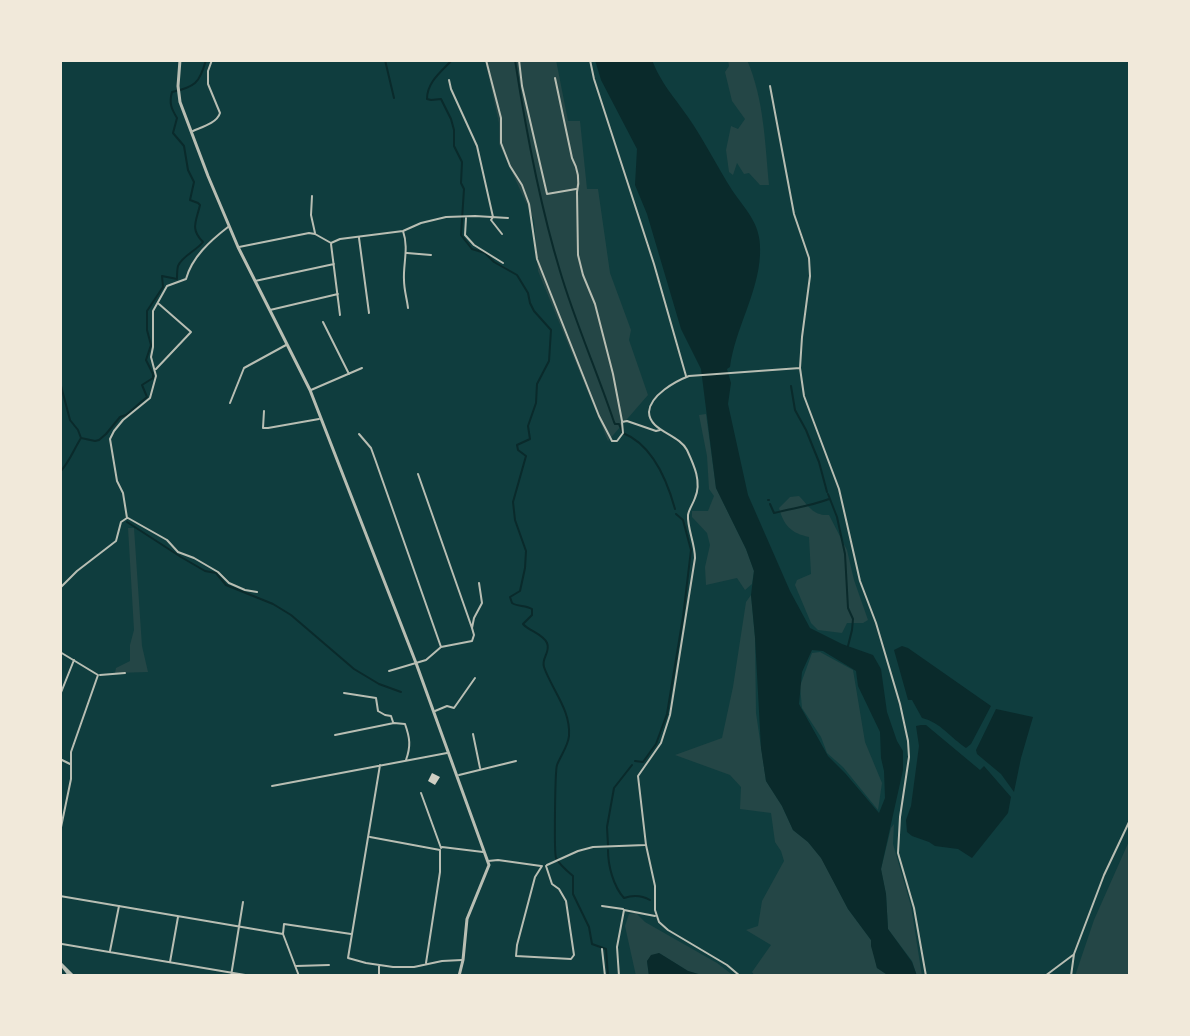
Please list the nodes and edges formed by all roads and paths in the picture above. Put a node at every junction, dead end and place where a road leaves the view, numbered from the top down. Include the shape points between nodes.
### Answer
1 (180, 60) edge
2 (214, 60) edge
3 (226, 60) edge
4 (486, 60) edge
5 (519, 60) edge
6 (590, 60) edge
7 (555, 78) dead end
8 (449, 80) dead end
9 (770, 86) dead end
10 (192, 131) junction
11 (577, 189) junction
12 (312, 196) dead end
13 (464, 217) junction
14 (493, 217) junction
15 (508, 218) dead end
16 (229, 227) junction
17 (403, 231) junction
18 (315, 234) junction
19 (502, 234) dead end
20 (359, 237) junction
21 (331, 243) junction
22 (238, 247) junction
23 (405, 253) junction
24 (431, 255) dead end
25 (503, 263) dead end
26 (334, 264) junction
27 (254, 281) junction
28 (338, 294) junction
29 (157, 302) junction
30 (408, 308) dead end
31 (269, 310) junction
32 (369, 313) dead end
33 (340, 315) dead end
34 (323, 322) dead end
35 (287, 345) junction
36 (362, 368) dead end
37 (800, 368) junction
38 (155, 370) junction
39 (349, 374) junction
40 (686, 377) junction
41 (310, 390) junction
42 (230, 403) dead end
43 (264, 411) dead end
44 (320, 419) junction
45 (622, 422) junction
46 (661, 430) junction
47 (359, 434) dead end
48 (418, 474) dead end
49 (127, 518) junction
50 (479, 583) dead end
51 (60, 588) edge
52 (257, 592) dead end
53 (472, 628) junction
54 (441, 647) junction
55 (60, 652) edge
56 (74, 660) junction
57 (416, 663) junction
58 (389, 671) dead end
59 (125, 673) dead end
60 (98, 675) junction
61 (475, 678) dead end
62 (344, 693) dead end
63 (60, 695) edge
64 (434, 712) junction
65 (394, 723) junction
66 (473, 734) dead end
67 (335, 735) dead end
68 (448, 752) junction
69 (405, 761) junction
70 (516, 761) dead end
71 (61, 762) edge
72 (71, 764) junction
73 (380, 765) junction
74 (480, 770) junction
75 (457, 776) junction
76 (272, 786) dead end
77 (421, 793) dead end
78 (60, 801) edge
79 (67, 804) junction
80 (1130, 820) edge
81 (60, 832) edge
82 (368, 836) junction
83 (646, 845) junction
84 (440, 848) junction
85 (483, 852) junction
86 (488, 861) junction
87 (544, 866) junction
88 (60, 896) edge
89 (243, 902) dead end
90 (119, 906) junction
91 (602, 906) dead end
92 (624, 910) junction
93 (656, 916) junction
94 (178, 917) junction
95 (239, 927) junction
96 (283, 934) junction
97 (351, 934) junction
98 (62, 944) edge
99 (602, 949) dead end
100 (110, 952) junction
101 (1074, 954) junction
102 (463, 960) junction
103 (170, 963) junction
104 (60, 964) edge
105 (426, 964) junction
106 (329, 965) dead end
107 (379, 965) junction
108 (295, 966) junction
109 (232, 974) edge
110 (72, 976) edge
111 (251, 976) edge
112 (299, 976) edge
113 (379, 976) edge
114 (459, 976) edge
115 (605, 976) edge
116 (619, 976) edge
117 (740, 976) edge
118 (926, 976) edge
119 (1045, 976) edge
120 (1071, 976) edge

1 - 10 street via 178,93
2 - 3 street
2 - 10 street via 208,81 219,116
4 - 45 street via 501,118 501,143 529,204 537,259 612,441 622,436
5 - 11 street via 547,194
6 - 40 street
7 - 11 street via 577,166
8 - 14 street via 477,146
9 - 37 street via 794,214 809,258
10 - 16 street
11 - 45 street via 578,255
12 - 18 street
13 - 14 street
13 - 17 street via 439,218
13 - 25 street via 465,235
14 - 15 street
14 - 19 street via 492,224
16 - 22 street
16 - 29 street via 196,257 186,279 167,286
17 - 20 street
17 - 23 street
18 - 21 street
18 - 22 street
20 - 21 street
20 - 32 street
21 - 26 street
22 - 27 street
23 - 24 street
23 - 30 street
26 - 27 street
26 - 28 street
27 - 31 street
28 - 31 street
28 - 33 street
29 - 38 street via 152,314
29 - 38 street via 191,332
31 - 35 street
34 - 39 street
35 - 41 street
35 - 42 street via 244,368
36 - 39 street
37 - 40 street
37 - 118 street via 908,741 898,853
38 - 49 street via 150,398 110,439
39 - 41 street
40 - 46 street via 653,402 650,418
41 - 44 street
43 - 44 street via 263,428
44 - 57 street
45 - 46 street
46 - 83 street via 686,448 698,487 688,516 695,558 672,707 661,743 638,774
47 - 54 street via 371,448
48 - 53 street
49 - 51 street via 116,541
49 - 52 street via 229,583
50 - 53 street via 482,603
53 - 54 street via 472,641
54 - 57 street
55 - 56 street
56 - 60 street
56 - 63 street
57 - 58 street
57 - 64 street
59 - 60 street
60 - 72 street
61 - 64 street via 454,708
62 - 65 street via 376,698 378,711
64 - 68 street
65 - 67 street
65 - 69 street via 405,724 410,737
66 - 74 street
68 - 69 street
68 - 75 street
69 - 73 street
70 - 74 street
71 - 72 street
72 - 79 street
73 - 76 street
73 - 82 street
74 - 75 street
75 - 85 street
77 - 84 street
78 - 79 street
79 - 81 street
80 - 101 street
82 - 84 street
82 - 97 street
83 - 87 street via 593,847
83 - 93 street
84 - 85 street
84 - 105 street
85 - 86 street
86 - 87 street
86 - 102 street via 467,919
87 - 87 street via 535,877 516,956 571,959 566,901
88 - 90 street
89 - 95 street
90 - 94 street
90 - 100 street
91 - 92 street
92 - 93 street
92 - 116 street via 617,947
93 - 117 street via 668,930
94 - 95 street
94 - 103 street
95 - 96 street
95 - 109 street
96 - 97 street via 284,924
96 - 108 street
97 - 107 street via 347,957
98 - 100 street
99 - 115 street
100 - 103 street
101 - 119 street
101 - 120 street
102 - 105 street
102 - 114 street
103 - 109 street
104 - 110 street
105 - 107 street
106 - 108 street
107 - 113 street
108 - 112 street
109 - 111 street

